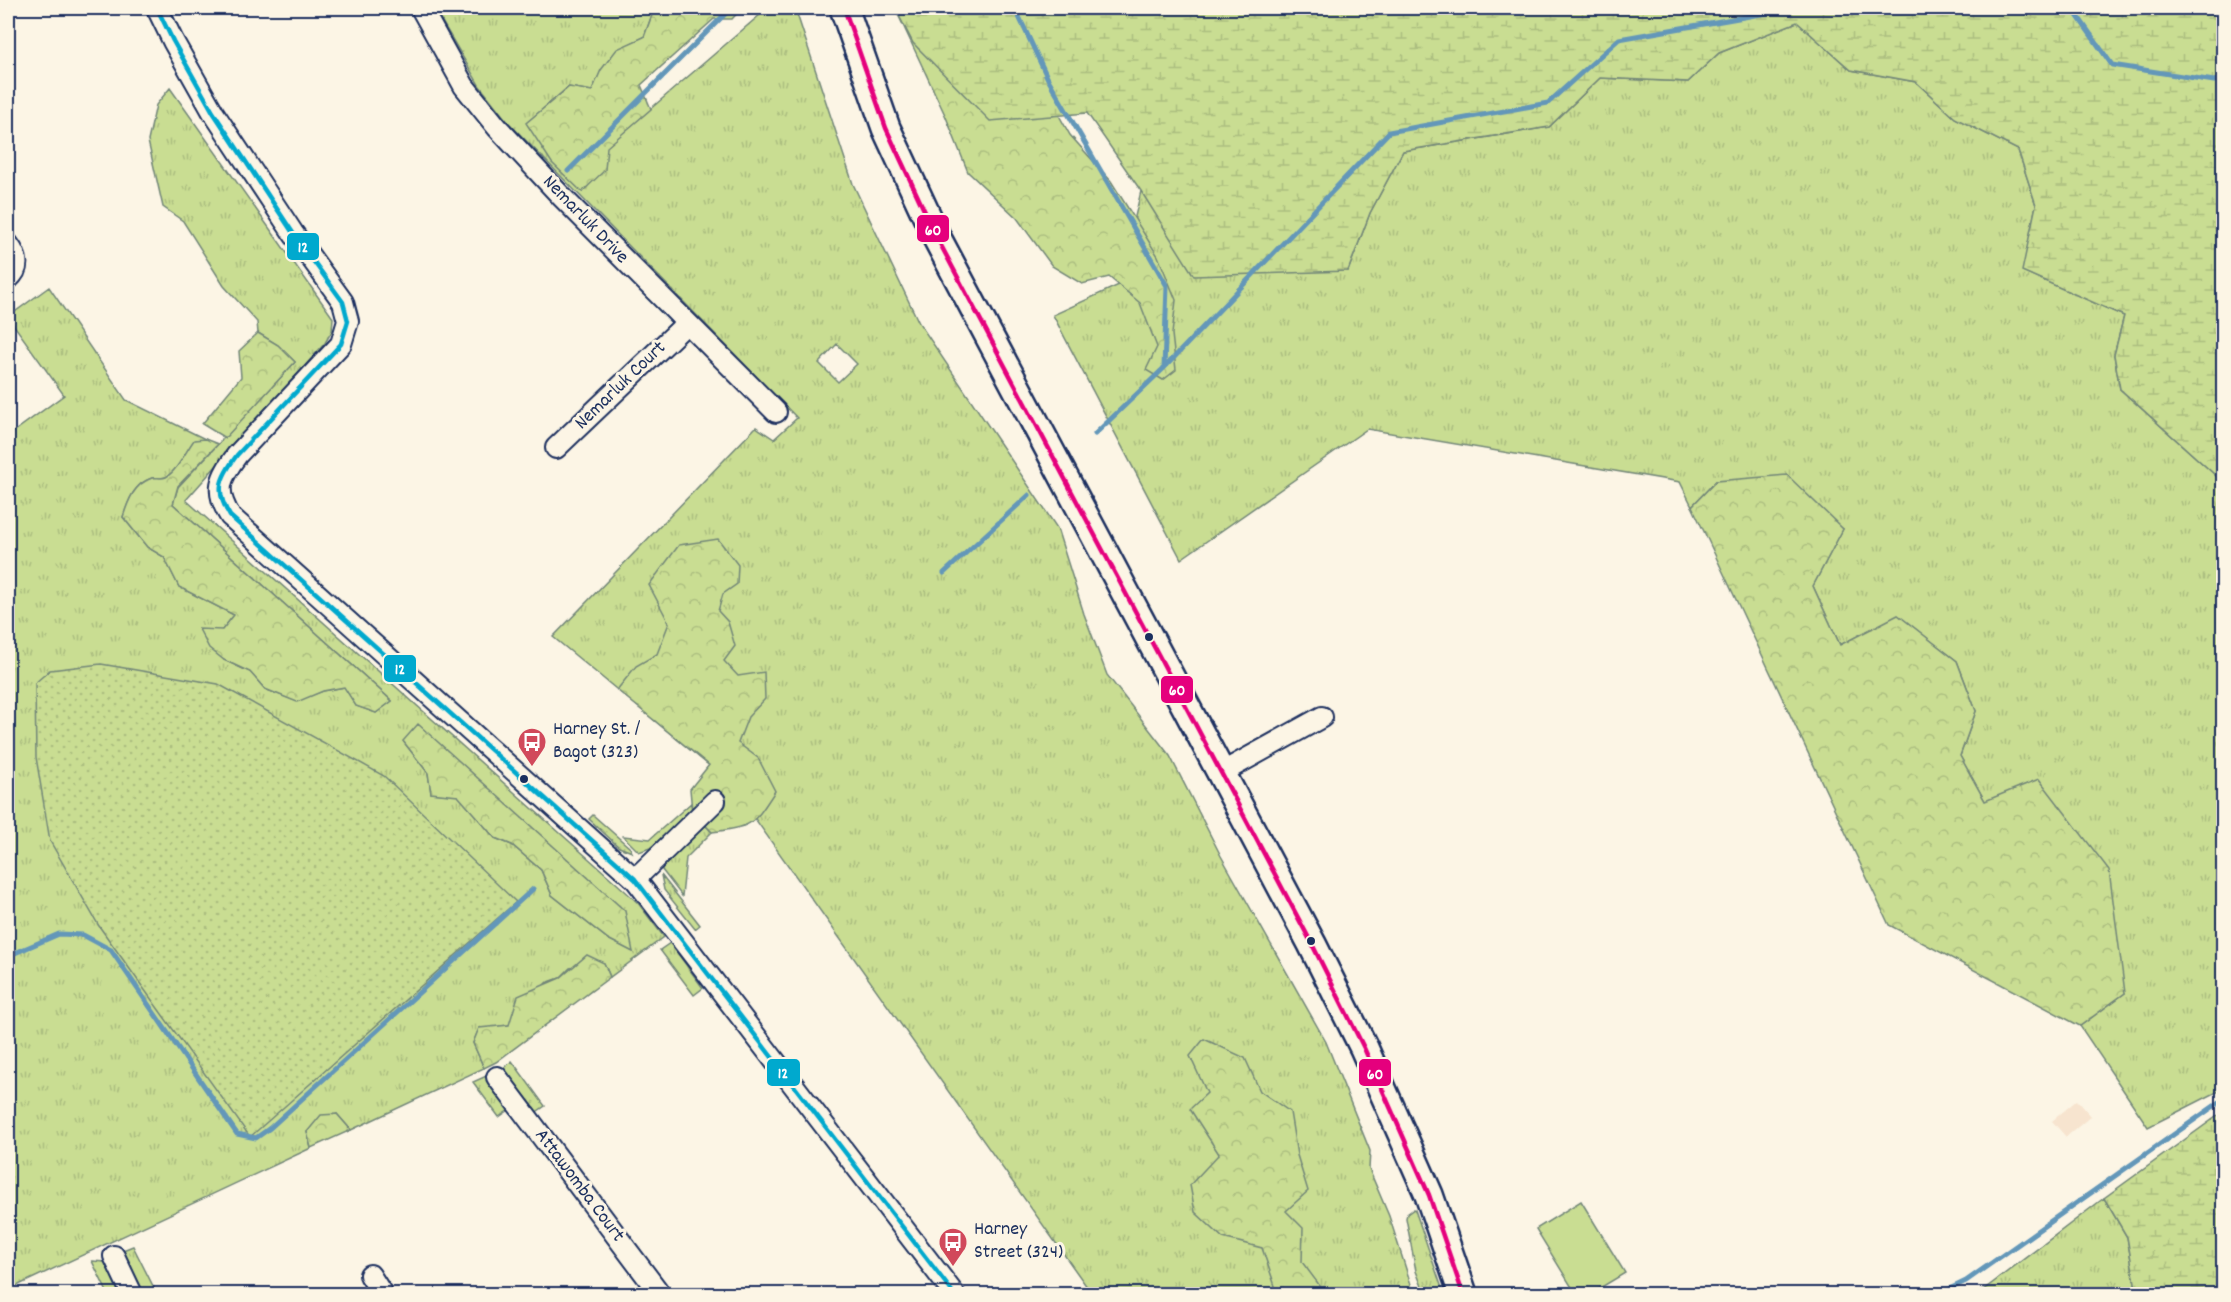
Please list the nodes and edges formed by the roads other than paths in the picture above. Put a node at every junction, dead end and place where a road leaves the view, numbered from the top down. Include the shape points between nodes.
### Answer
1 (157, 8) edge
2 (421, 8) edge
3 (844, 8) edge
4 (8, 243) edge
5 (8, 279) edge
6 (687, 323) junction
7 (776, 412) dead end
8 (556, 448) dead end
9 (1322, 717) dead end
10 (1221, 773) junction
11 (715, 801) dead end
12 (635, 879) junction
13 (497, 1077) dead end
14 (114, 1256) dead end
15 (370, 1275) dead end
16 (132, 1294) edge
17 (382, 1294) edge
18 (660, 1294) edge
19 (954, 1294) edge
20 (1463, 1294) edge

1 - 12 street via 213,112 292,233 344,302 348,321 341,344 223,474 223,505 254,539
2 - 6 street, Nemarluk Drive via 464,86 497,127
3 - 10 street via 886,128 937,238
4 - 5 street via 17,265
6 - 7 street, Nemarluk Drive
6 - 8 street, Nemarluk Court
9 - 10 street
10 - 20 street via 1364,1048 1429,1195
11 - 12 street
12 - 19 street
13 - 18 street, Attawomba Court
14 - 16 street
15 - 17 street

